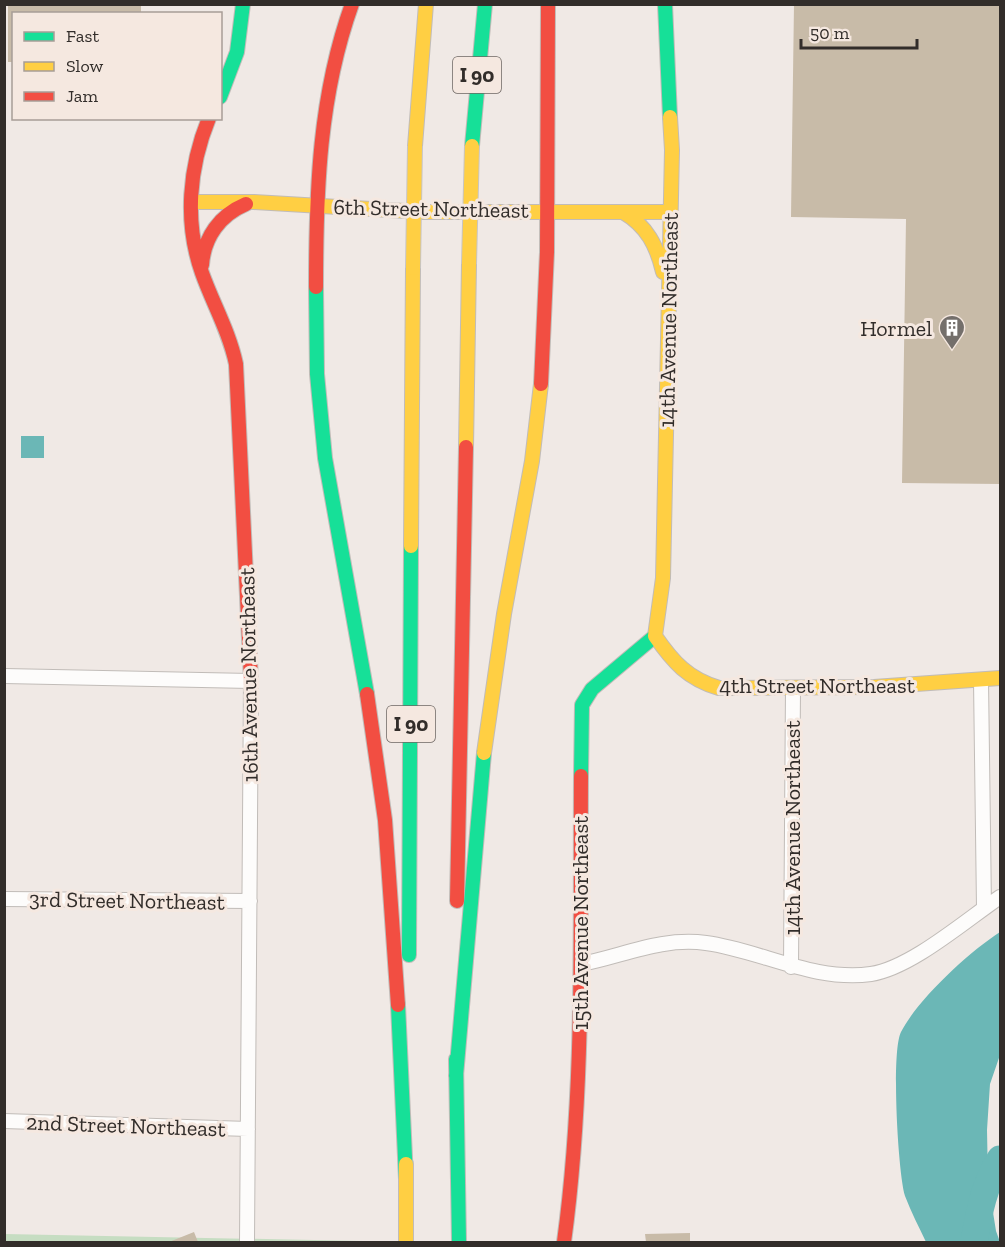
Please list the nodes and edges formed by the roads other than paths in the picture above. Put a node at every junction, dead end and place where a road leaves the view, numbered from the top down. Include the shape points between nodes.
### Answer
1 (243, 4) edge
2 (352, 4) edge
3 (426, 4) edge
4 (485, 4) edge
5 (548, 4) edge
6 (664, 4) edge
7 (222, 93) edge
8 (208, 120) edge
9 (192, 202) junction
10 (254, 202) junction
11 (317, 205) junction
12 (546, 211) junction
13 (622, 212) junction
14 (670, 212) junction
15 (202, 270) junction
16 (668, 303) junction
17 (655, 636) junction
18 (4, 676) edge
19 (1000, 678) edge
20 (981, 680) junction
21 (251, 681) junction
22 (793, 689) junction
23 (1000, 897) edge
24 (4, 899) edge
25 (250, 901) junction
26 (984, 908) junction
27 (580, 964) junction
28 (792, 967) junction
29 (456, 1076) junction
30 (4, 1121) edge
31 (248, 1129) junction
32 (406, 1179) junction
33 (247, 1242) edge
34 (406, 1242) edge
35 (459, 1242) edge
36 (564, 1242) edge

1 - 7 main road via 239,47
2 - 11 main road via 327,85
3 - 32 main road, I 90, bridge via 415,146
4 - 29 main road, I 90, bridge via 472,146
5 - 12 main road
6 - 14 main road, 14th Avenue Northeast via 670,97
8 - 9 main road, 16th Avenue Northeast via 198,144
9 - 10 main road, 6th Street Northeast
9 - 15 main road, 16th Avenue Northeast via 195,251
10 - 11 main road, 6th Street Northeast
10 - 15 main road via 232,210 217,226 204,248
11 - 12 main road, 6th Street Northeast via 411,211
11 - 32 main road via 320,412 332,504 363,658 380,773
12 - 13 main road, 6th Street Northeast
12 - 29 main road via 540,399 530,482 494,682
13 - 14 main road, 6th Street Northeast
13 - 16 main road via 649,232
14 - 16 main road, 14th Avenue Northeast
15 - 21 main road, 16th Avenue Northeast via 224,320 236,364
16 - 17 main road, 14th Avenue Northeast via 663,578
17 - 22 main road, 4th Street Northeast via 675,664 697,682 719,688
17 - 27 main road, 15th Avenue Northeast via 592,689 582,705
18 - 21 street
19 - 20 main road, 4th Street Northeast
20 - 22 main road, 4th Street Northeast
20 - 26 street
21 - 25 street, 16th Avenue Northeast
22 - 28 street, 14th Avenue Northeast
23 - 26 street
24 - 25 street, 3rd Street Northeast
25 - 31 street, 16th Avenue Northeast
26 - 28 street via 900,965 872,974
27 - 28 street via 673,941 707,943
27 - 36 main road, 15th Avenue Northeast via 576,1132
29 - 35 main road, I 90
30 - 31 street, 2nd Street Northeast
31 - 33 street, 16th Avenue Northeast
32 - 34 main road, I 90

